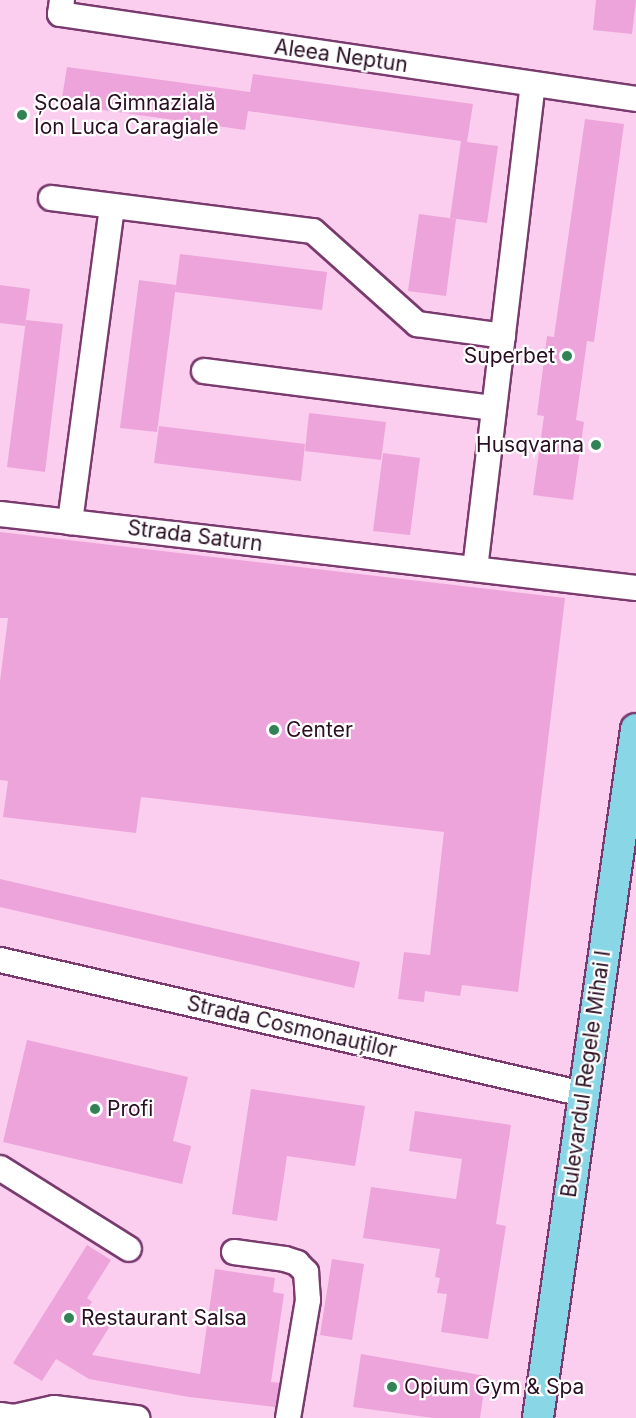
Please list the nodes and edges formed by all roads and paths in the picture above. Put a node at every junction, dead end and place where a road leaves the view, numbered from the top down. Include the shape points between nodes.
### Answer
1 (61, 7) edge
2 (533, 84) junction
3 (636, 99) edge
4 (51, 198) dead end
5 (112, 207) junction
6 (503, 336) junction
7 (204, 371) dead end
8 (494, 408) junction
9 (0, 514) edge
10 (70, 522) junction
11 (475, 569) junction
12 (636, 588) edge
13 (636, 729) edge
14 (626, 861) edge
15 (0, 960) edge
16 (583, 1094) junction
17 (0, 1168) edge
18 (129, 1249) dead end
19 (234, 1252) dead end
20 (0, 1415) edge
21 (137, 1418) edge
22 (288, 1418) edge
23 (538, 1418) edge

1 - 2 street, Aleea Neptun
2 - 3 street, Aleea Neptun
2 - 6 street
4 - 5 street
5 - 6 street via 313,231 417,324
5 - 10 street
6 - 8 street
7 - 8 street
8 - 11 street
9 - 10 street, Strada Saturn
10 - 11 street, Strada Saturn
11 - 12 street, Strada Saturn
13 - 14 main road, Bulevardul Regele Mihai I
14 - 16 main road, Bulevardul Regele Mihai I
15 - 16 street, Strada Cosmonauților
16 - 23 main road, Bulevardul Regele Mihai I
17 - 18 street
19 - 22 street via 285,1259 306,1272 308,1300
20 - 21 street via 14,1417 54,1408

